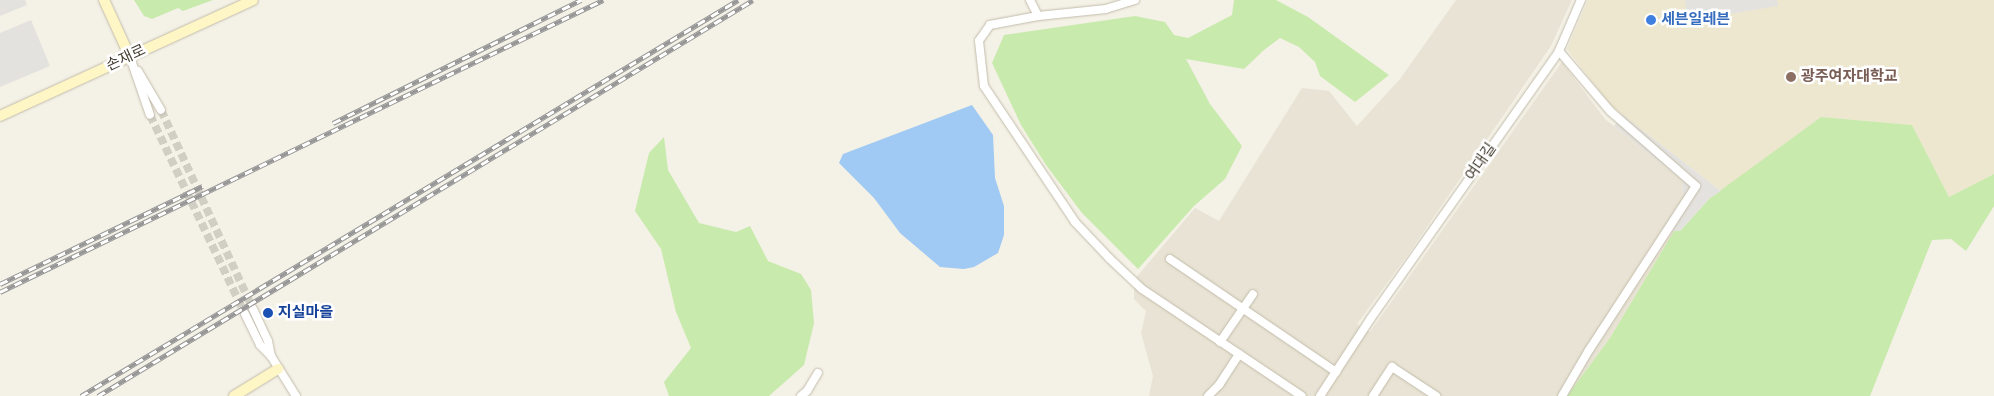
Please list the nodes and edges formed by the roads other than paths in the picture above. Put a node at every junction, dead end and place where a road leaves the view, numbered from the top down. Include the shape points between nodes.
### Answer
1 (104, 0) edge
2 (253, 0) edge
3 (1030, 0) edge
4 (1135, 0) edge
5 (1581, 0) edge
6 (1038, 16) junction
7 (1559, 51) junction
8 (130, 57) junction
9 (161, 110) tunnel mouth
10 (150, 115) tunnel mouth
11 (0, 116) edge
12 (1170, 259) dead end
13 (1253, 294) dead end
14 (253, 309) tunnel mouth
15 (1243, 309) junction
16 (245, 314) tunnel mouth
17 (1220, 342) junction
18 (1239, 354) junction
19 (271, 356) junction
20 (278, 369) junction
21 (1336, 372) junction
22 (818, 373) dead end
23 (1210, 395) edge
24 (234, 396) edge
25 (296, 396) edge
26 (801, 396) edge
27 (1302, 396) edge
28 (1320, 396) edge
29 (1373, 396) edge
30 (1436, 396) edge
31 (1562, 396) edge

1 - 8 main road
2 - 8 main road, 손재로
3 - 6 street
4 - 6 street via 1106,9
5 - 7 street, 여대길
6 - 17 street via 990,25 979,41 984,86 1075,222 1142,289
7 - 21 street, 여대길
7 - 31 street via 1610,111 1696,186 1588,350
8 - 9 street
8 - 10 street
8 - 11 main road, 손재로
12 - 15 street
13 - 15 street
14 - 19 street via 268,341
15 - 17 street
15 - 21 street
16 - 19 street via 260,345
17 - 18 street
18 - 23 street
18 - 27 street
19 - 20 street
20 - 24 main road
20 - 25 street
21 - 28 street, 여대길
22 - 26 street
29 - 30 street via 1392,367

